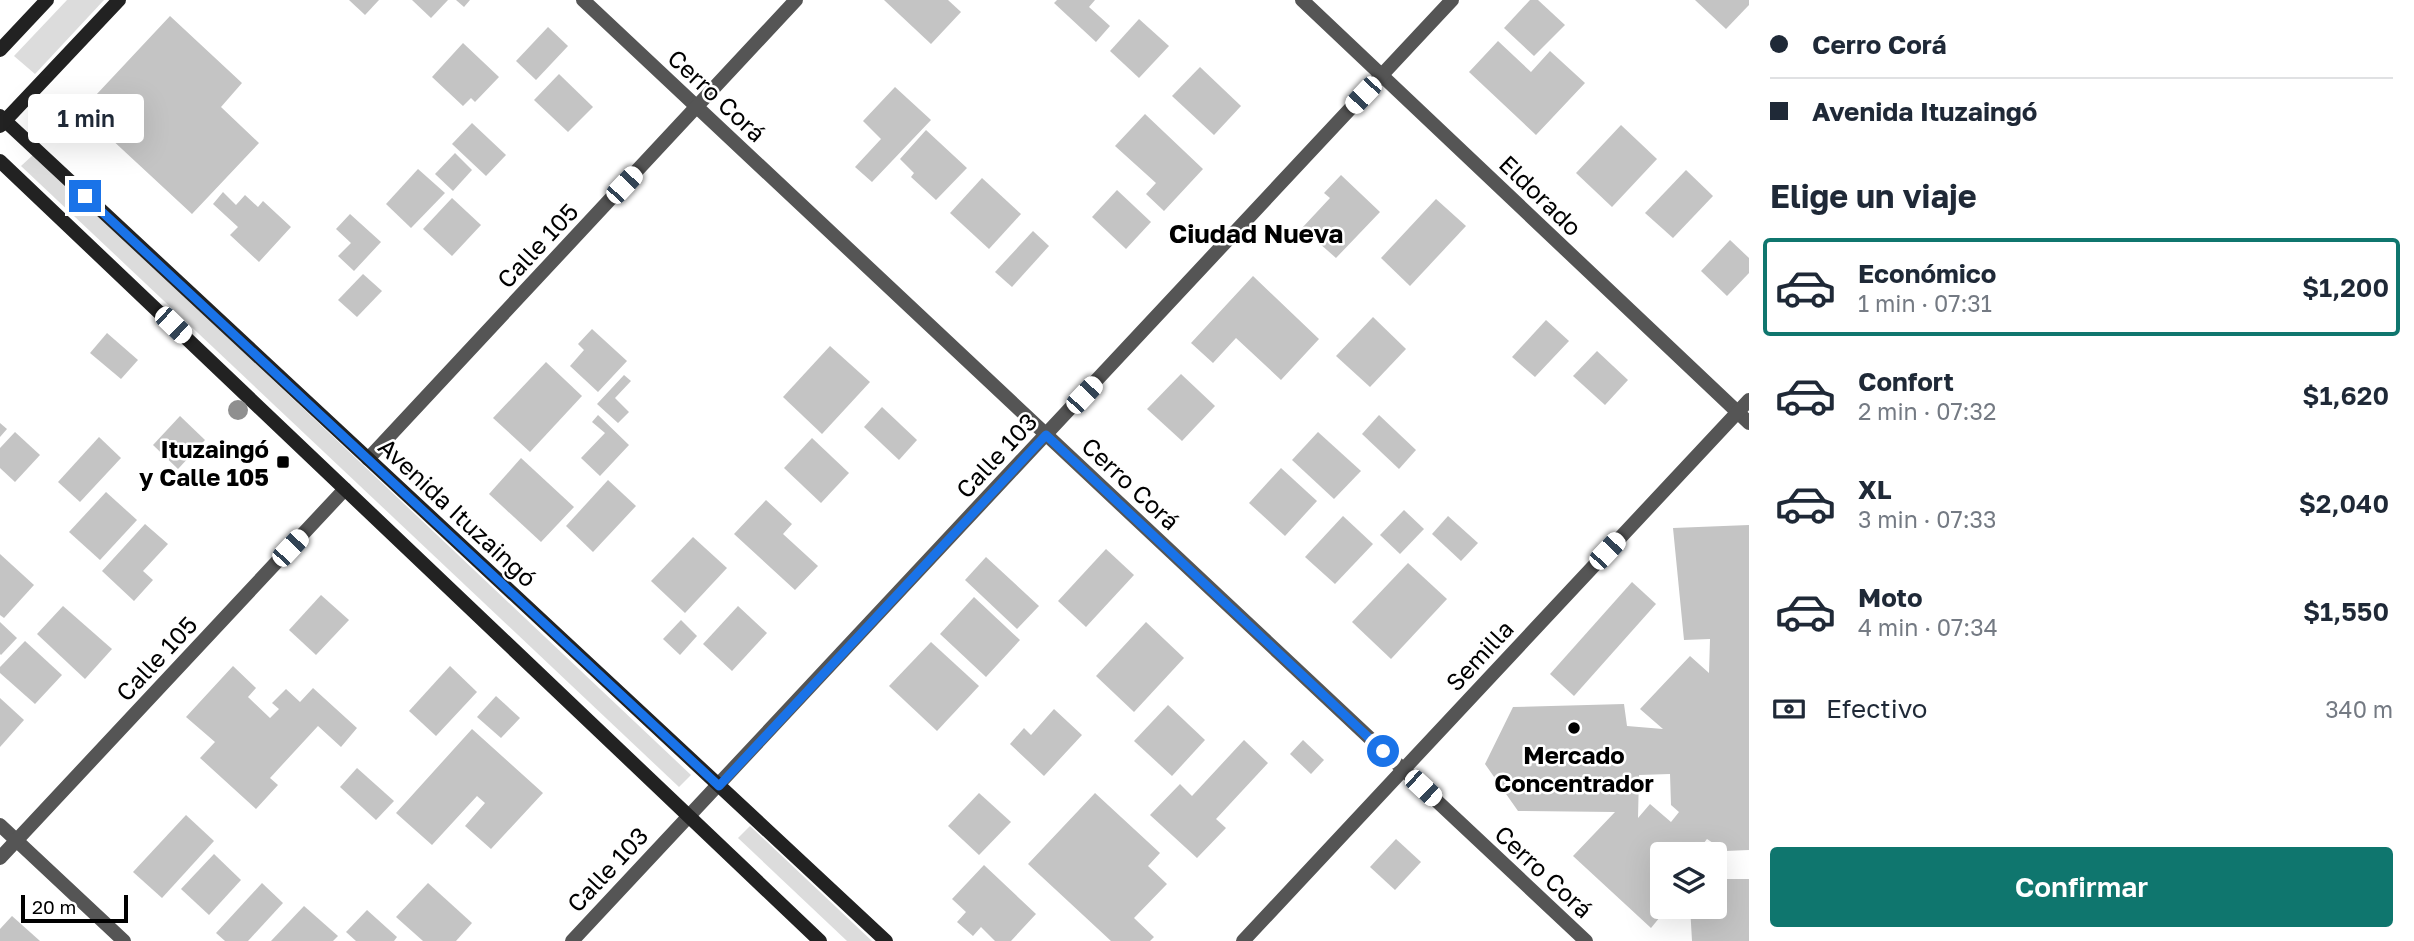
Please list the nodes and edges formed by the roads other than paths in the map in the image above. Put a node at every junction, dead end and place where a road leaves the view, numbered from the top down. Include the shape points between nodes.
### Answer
1 (47, 0) edge
2 (119, 0) edge
3 (583, 0) edge
4 (796, 0) edge
5 (1302, 0) edge
6 (1452, 0) edge
7 (0, 50) edge
8 (1382, 75) junction
9 (696, 106) junction
10 (2, 121) edge
11 (0, 161) edge
12 (1749, 400) edge
13 (1737, 413) junction
14 (1749, 424) edge
15 (1046, 435) junction
16 (368, 459) junction
17 (345, 489) junction
18 (1403, 769) junction
19 (719, 786) junction
20 (687, 816) junction
21 (0, 825) edge
22 (16, 840) junction
23 (0, 858) edge
24 (124, 941) edge
25 (572, 941) edge
26 (820, 941) edge
27 (886, 941) edge
28 (1243, 941) edge
29 (1586, 941) edge

1 - 7 main road
2 - 10 main road
3 - 9 street, Cerro Corá
4 - 9 street, Calle 105
5 - 8 street, Eldorado
6 - 8 street, Calle 103
8 - 13 street, Eldorado
8 - 15 street, Calle 103
9 - 15 street, Cerro Corá
9 - 16 street, Calle 105
10 - 16 main road, Avenida Ituzaingó
11 - 17 main road
12 - 13 street, Semilla
13 - 14 street, Eldorado
13 - 18 street, Semilla
15 - 18 street, Cerro Corá
15 - 19 street, Calle 103
16 - 19 main road, Avenida Ituzaingó
17 - 20 main road
17 - 22 street, Calle 105
18 - 28 street, Semilla
18 - 29 street, Cerro Corá
19 - 20 street, Calle 103
19 - 27 main road, Avenida Ituzaingó
20 - 25 street, Calle 103
20 - 26 main road
21 - 22 street
22 - 23 street, Calle 105
22 - 24 street

